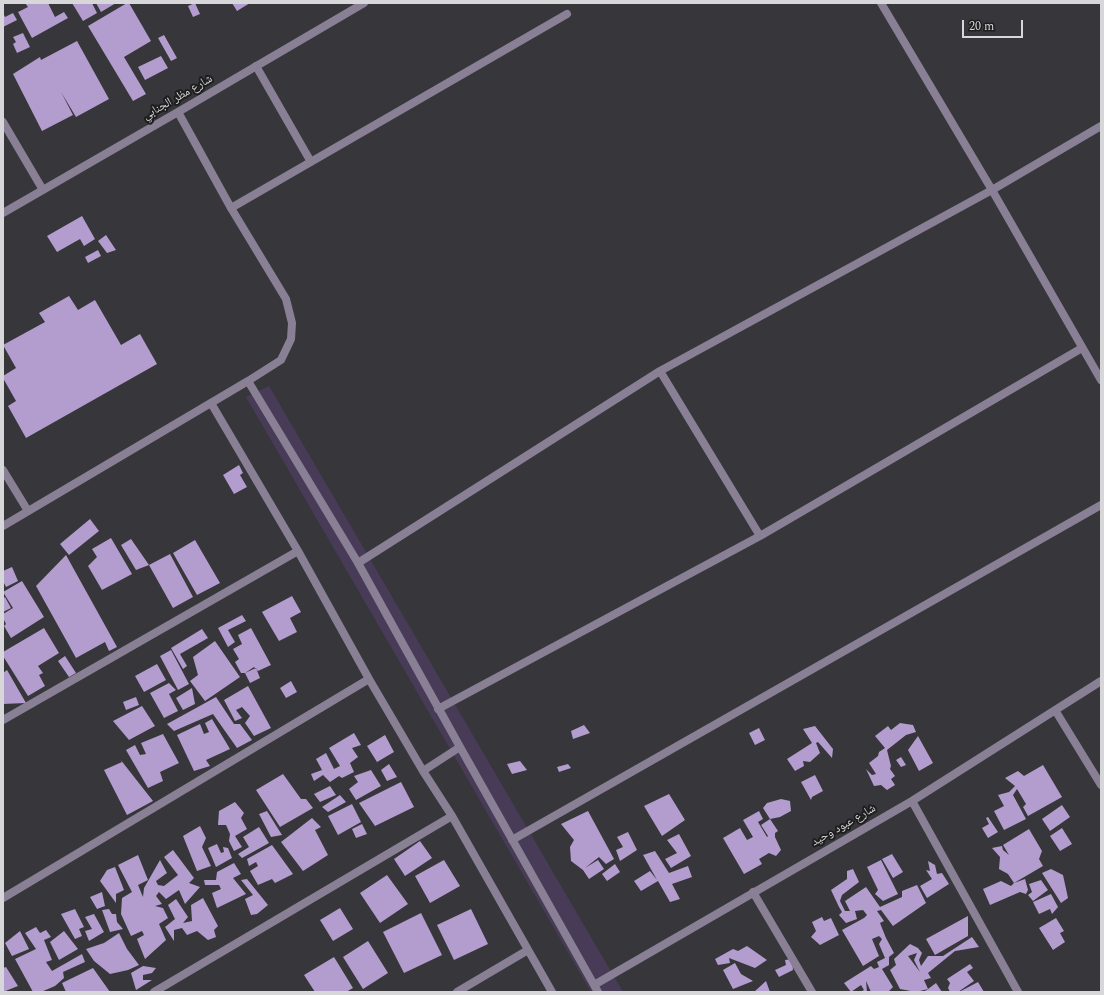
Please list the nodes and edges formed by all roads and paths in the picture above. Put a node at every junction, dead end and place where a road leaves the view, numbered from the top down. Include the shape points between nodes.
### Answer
1 (364, 3) edge
2 (881, 3) edge
3 (567, 14) dead end
4 (256, 66) junction
5 (178, 112) junction
6 (3, 122) edge
7 (1101, 126) edge
8 (311, 162) junction
9 (43, 190) junction
10 (992, 190) junction
11 (231, 208) junction
12 (3, 213) edge
13 (1082, 348) junction
14 (660, 371) junction
15 (1101, 380) edge
16 (248, 382) junction
17 (211, 403) junction
18 (3, 470) edge
19 (1101, 505) edge
20 (28, 511) junction
21 (3, 526) edge
22 (760, 536) junction
23 (298, 551) junction
24 (358, 563) junction
25 (369, 679) junction
26 (1101, 681) edge
27 (438, 709) junction
28 (1055, 710) junction
29 (3, 720) edge
30 (460, 747) junction
31 (423, 771) junction
32 (1101, 785) edge
33 (912, 801) junction
34 (452, 816) junction
35 (512, 840) junction
36 (753, 892) junction
37 (3, 898) edge
38 (528, 950) junction
39 (596, 988) edge
40 (154, 992) edge
41 (457, 992) edge
42 (552, 992) edge
43 (812, 992) edge
44 (1018, 992) edge

1 - 4 street, شارع مظر الجنابي
2 - 10 street
3 - 8 street
4 - 5 street, شارع مظر الجنابي
4 - 8 street
5 - 9 street, شارع مظر الجنابي
5 - 11 street
6 - 9 street
7 - 10 street
8 - 11 street
9 - 12 street, شارع مظر الجنابي
10 - 13 street
10 - 14 street
11 - 16 street via 286,299 292,323 291,339 281,360
13 - 15 street
13 - 22 street
14 - 22 street
14 - 24 street
16 - 17 street
16 - 24 street
17 - 20 street
17 - 23 street
18 - 20 street
19 - 35 street
20 - 21 street
22 - 27 street
23 - 25 street
23 - 29 street
24 - 27 street
25 - 31 street
25 - 37 street
26 - 28 street, شارع عبود وحيد
27 - 30 street
28 - 32 street
28 - 33 street, شارع عبود وحيد
30 - 31 street
30 - 35 street
31 - 34 street
33 - 36 street, شارع عبود وحيد
33 - 44 street
34 - 38 street
34 - 40 street
35 - 39 street
36 - 39 street, شارع عبود وحيد
36 - 43 street
38 - 41 street
38 - 42 street

